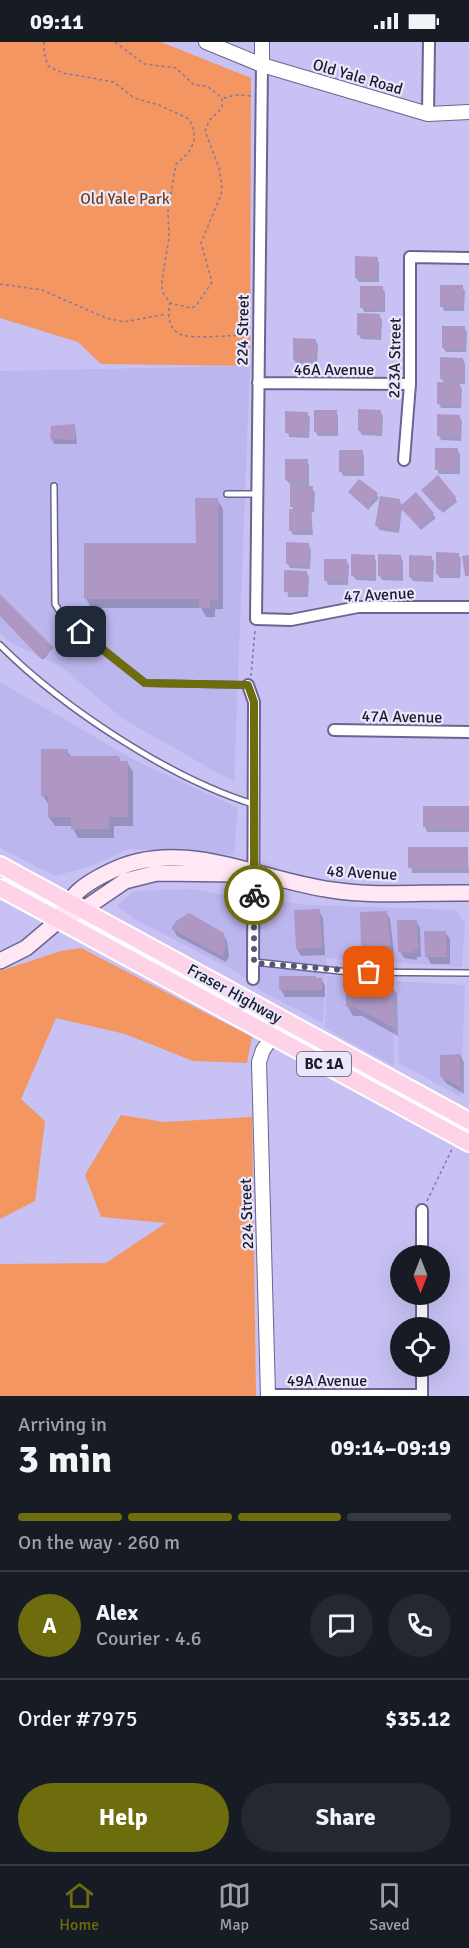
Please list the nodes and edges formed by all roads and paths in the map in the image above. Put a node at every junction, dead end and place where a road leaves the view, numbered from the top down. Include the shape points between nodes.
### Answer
1 (44, 42) edge
2 (115, 42) edge
3 (206, 42) edge
4 (262, 42) edge
5 (429, 42) edge
6 (262, 65) junction
7 (261, 97) junction
8 (222, 98) junction
9 (469, 112) edge
10 (428, 114) junction
11 (469, 258) edge
12 (0, 284) edge
13 (170, 303) junction
14 (167, 314) junction
15 (258, 335) junction
16 (258, 383) junction
17 (410, 384) junction
18 (404, 460) dead end
19 (54, 486) dead end
20 (227, 494) dead end
21 (257, 494) junction
22 (469, 607) edge
23 (256, 619) junction
24 (0, 645) edge
25 (248, 685) junction
26 (334, 730) dead end
27 (469, 732) edge
28 (255, 804) junction
29 (0, 866) edge
30 (255, 873) junction
31 (0, 888) edge
32 (469, 893) edge
33 (68, 901) junction
34 (84, 909) junction
35 (58, 921) junction
36 (0, 961) edge
37 (254, 963) junction
38 (469, 973) edge
39 (254, 980) dead end
40 (273, 1036) junction
41 (469, 1121) edge
42 (463, 1140) edge
43 (422, 1210) joint
44 (422, 1245) edge
45 (422, 1377) edge
46 (422, 1395) edge
47 (268, 1396) edge

1 - 13 path via 48,66 114,82 134,98 159,105 192,124 194,145 191,153 176,164 168,211 169,238 162,291
2 - 8 path via 144,64 176,68 194,85 207,86
3 - 6 street, Old Yale Road
4 - 6 street, 224 Street
5 - 10 street
6 - 7 street, 224 Street
6 - 10 street, Old Yale Road
7 - 8 path
7 - 15 street, 224 Street
8 - 13 path via 222,108 205,131 222,185 201,243 212,282 196,306
9 - 10 street, Old Yale Road
11 - 17 street, 223A Street via 410,257
12 - 14 path via 42,290 124,322
13 - 14 path
14 - 15 path via 172,327 182,335
15 - 16 street, 224 Street
16 - 17 street, 46A Avenue
16 - 21 street, 224 Street
17 - 18 street, 223A Street
19 - 25 lane via 55,604 65,620 145,683
20 - 21 lane
21 - 23 street, 224 Street
22 - 23 street, 47 Avenue via 358,607 291,620
23 - 25 path via 254,667
24 - 28 lane via 64,700 113,733 204,785
25 - 28 street via 254,702
26 - 27 street, 47A Avenue
28 - 30 street
29 - 33 main road, Fraser Highway / BC 1A
30 - 32 main road, 48 Avenue via 334,891
30 - 33 main road, 48 Avenue via 211,860 153,858 96,878
30 - 34 main road, 48 Avenue via 174,872 143,876 125,880
30 - 37 street
31 - 35 main road, Fraser Highway / BC 1A
33 - 34 main road, Fraser Highway / BC 1A
33 - 35 main road, 48 Avenue
34 - 35 main road, 48 Avenue
34 - 41 main road, Fraser Highway / BC 1A
35 - 36 main road, 48 Avenue via 26,948
35 - 40 main road, Fraser Highway / BC 1A
37 - 38 lane via 349,972
37 - 39 street
40 - 42 main road, Fraser Highway / BC 1A
40 - 47 street, 224 Street via 259,1062
42 - 43 path
43 - 44 street
45 - 46 street
46 - 47 street, 49A Avenue

